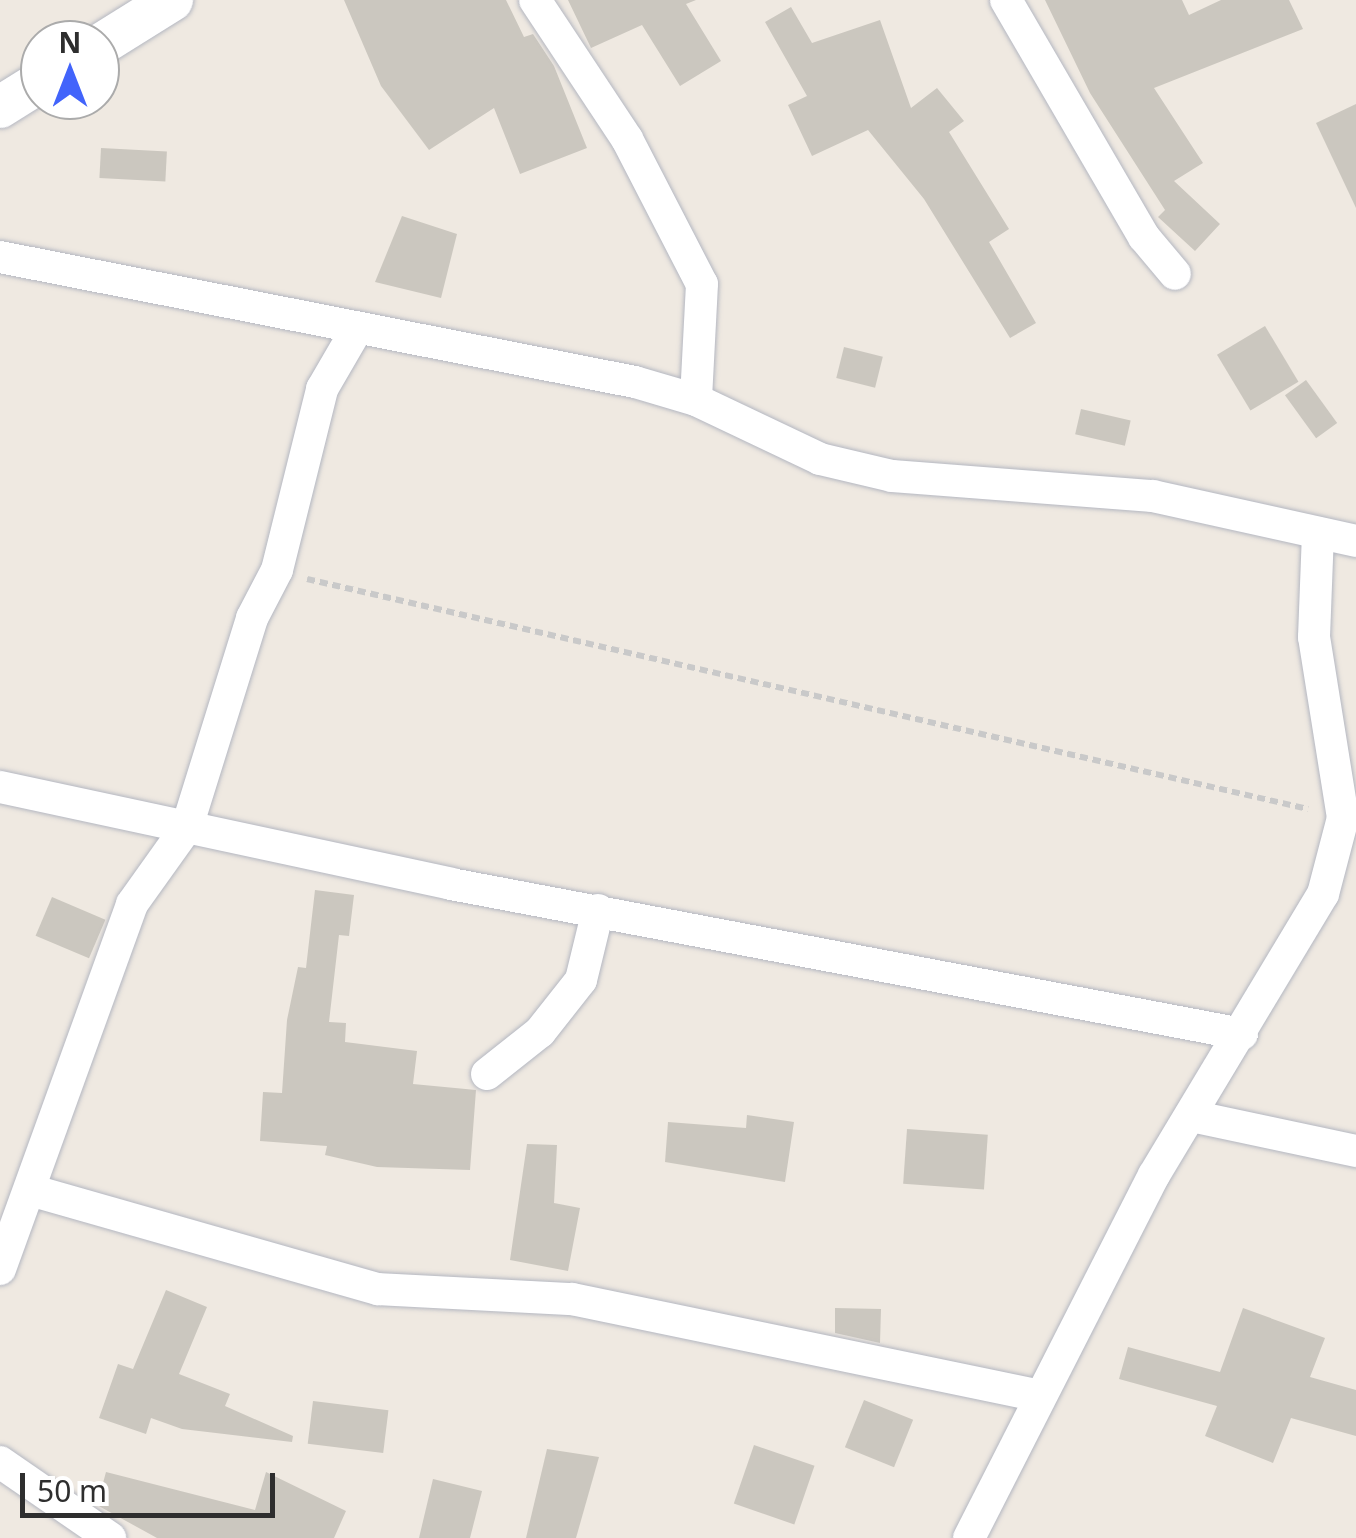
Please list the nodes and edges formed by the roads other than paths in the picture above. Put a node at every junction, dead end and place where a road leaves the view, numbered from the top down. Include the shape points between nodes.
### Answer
1 (172, 0) edge
2 (535, 0) edge
3 (1006, 0) edge
4 (120, 32) edge
5 (0, 257) edge
6 (1176, 274) dead end
7 (355, 332) junction
8 (696, 400) junction
9 (1318, 533) junction
10 (1356, 541) edge
11 (0, 787) edge
12 (187, 828) junction
13 (598, 910) junction
14 (1242, 1034) junction
15 (487, 1074) dead end
16 (1191, 1116) junction
17 (1356, 1152) edge
18 (30, 1190) junction
19 (0, 1269) edge
20 (1039, 1396) junction
21 (0, 1462) edge
22 (110, 1538) edge
23 (970, 1538) edge

1 - 4 street
2 - 8 street via 627,139 702,284
3 - 6 street via 1144,236
5 - 7 street
7 - 8 street
7 - 12 street via 322,389 277,570 252,618
8 - 9 street via 820,460 892,476 1154,496
9 - 10 street
9 - 14 street via 1314,637 1343,818 1323,894
11 - 12 street
12 - 13 street
12 - 18 street via 132,904
13 - 14 street
13 - 15 street via 581,980 540,1032
14 - 16 street
16 - 17 street
16 - 20 street
18 - 19 street
18 - 20 street via 378,1288 572,1299
20 - 23 street
21 - 22 street

